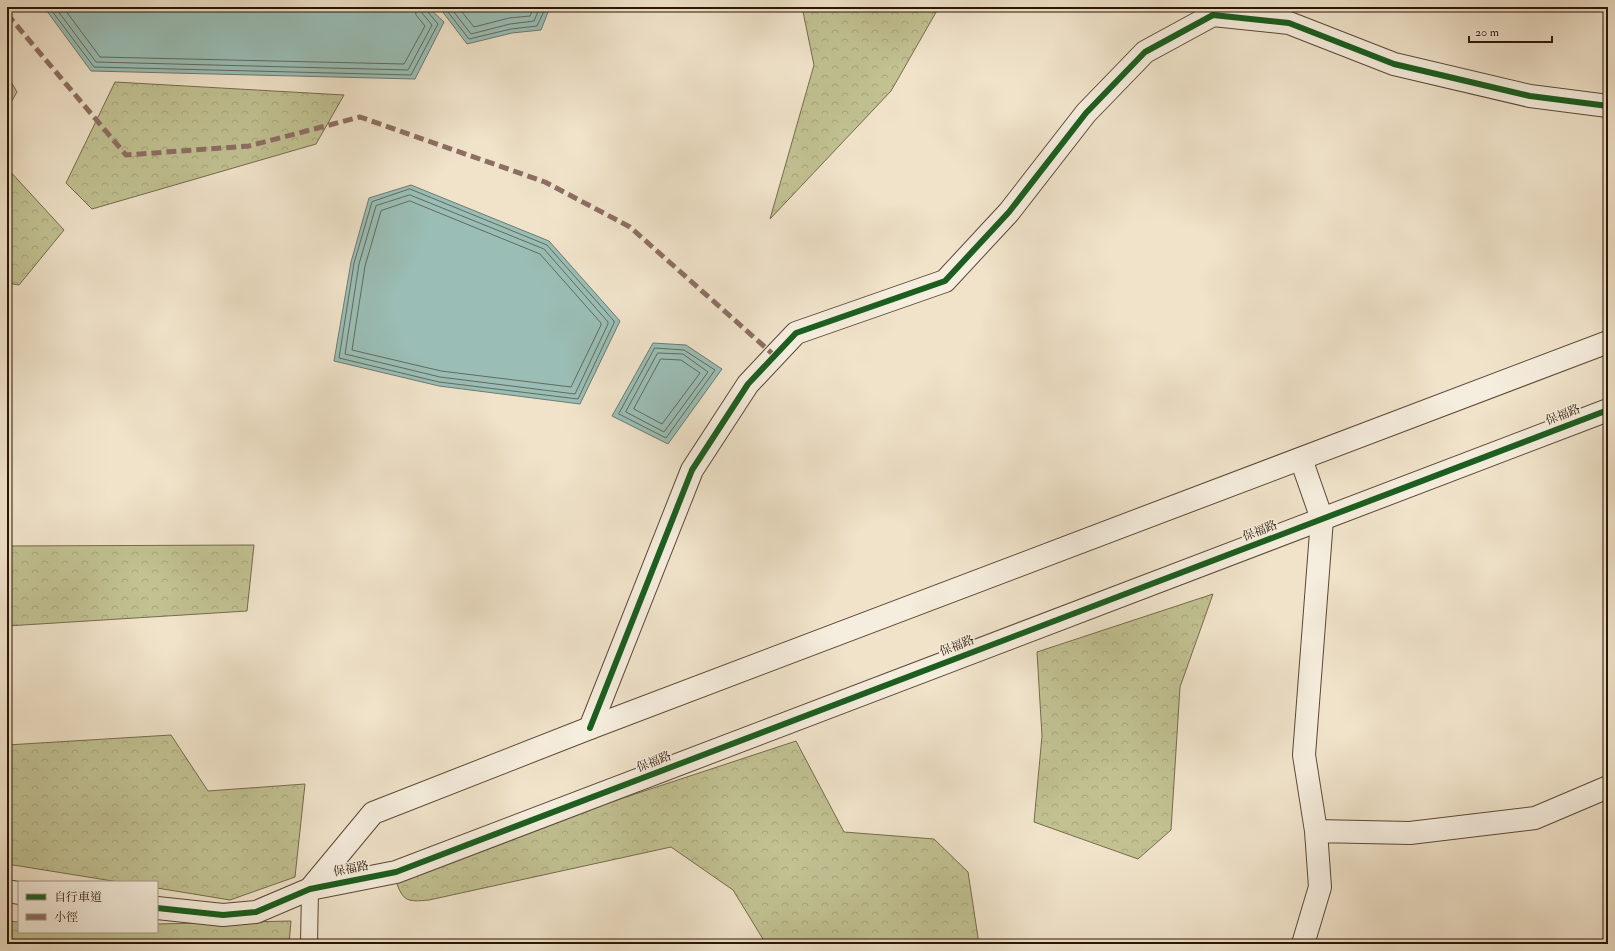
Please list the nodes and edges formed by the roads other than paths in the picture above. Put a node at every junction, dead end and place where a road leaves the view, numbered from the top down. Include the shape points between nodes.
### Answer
1 (1608, 106) edge
2 (1608, 342) edge
3 (1608, 410) edge
4 (1301, 459) junction
5 (1322, 519) junction
6 (590, 728) junction
7 (1608, 787) edge
8 (1316, 831) junction
9 (310, 888) junction
10 (7, 891) edge
11 (18, 893) edge
12 (158, 908) edge
13 (309, 944) edge
14 (1303, 944) edge

1 - 6 street via 1530,96 1394,64 1289,23 1214,14 1145,52 1086,113 1009,212 945,281 796,333 748,384 692,470
2 - 4 street, 保福路
3 - 5 street, 保福路
4 - 5 street
4 - 6 street, 保福路
5 - 8 street via 1304,755
5 - 9 street, 保福路 via 396,872
6 - 9 street, 保福路 via 373,813
7 - 8 street via 1534,818 1410,833
8 - 14 street via 1320,887
9 - 12 street via 256,912 223,915
9 - 13 lane
10 - 11 street

